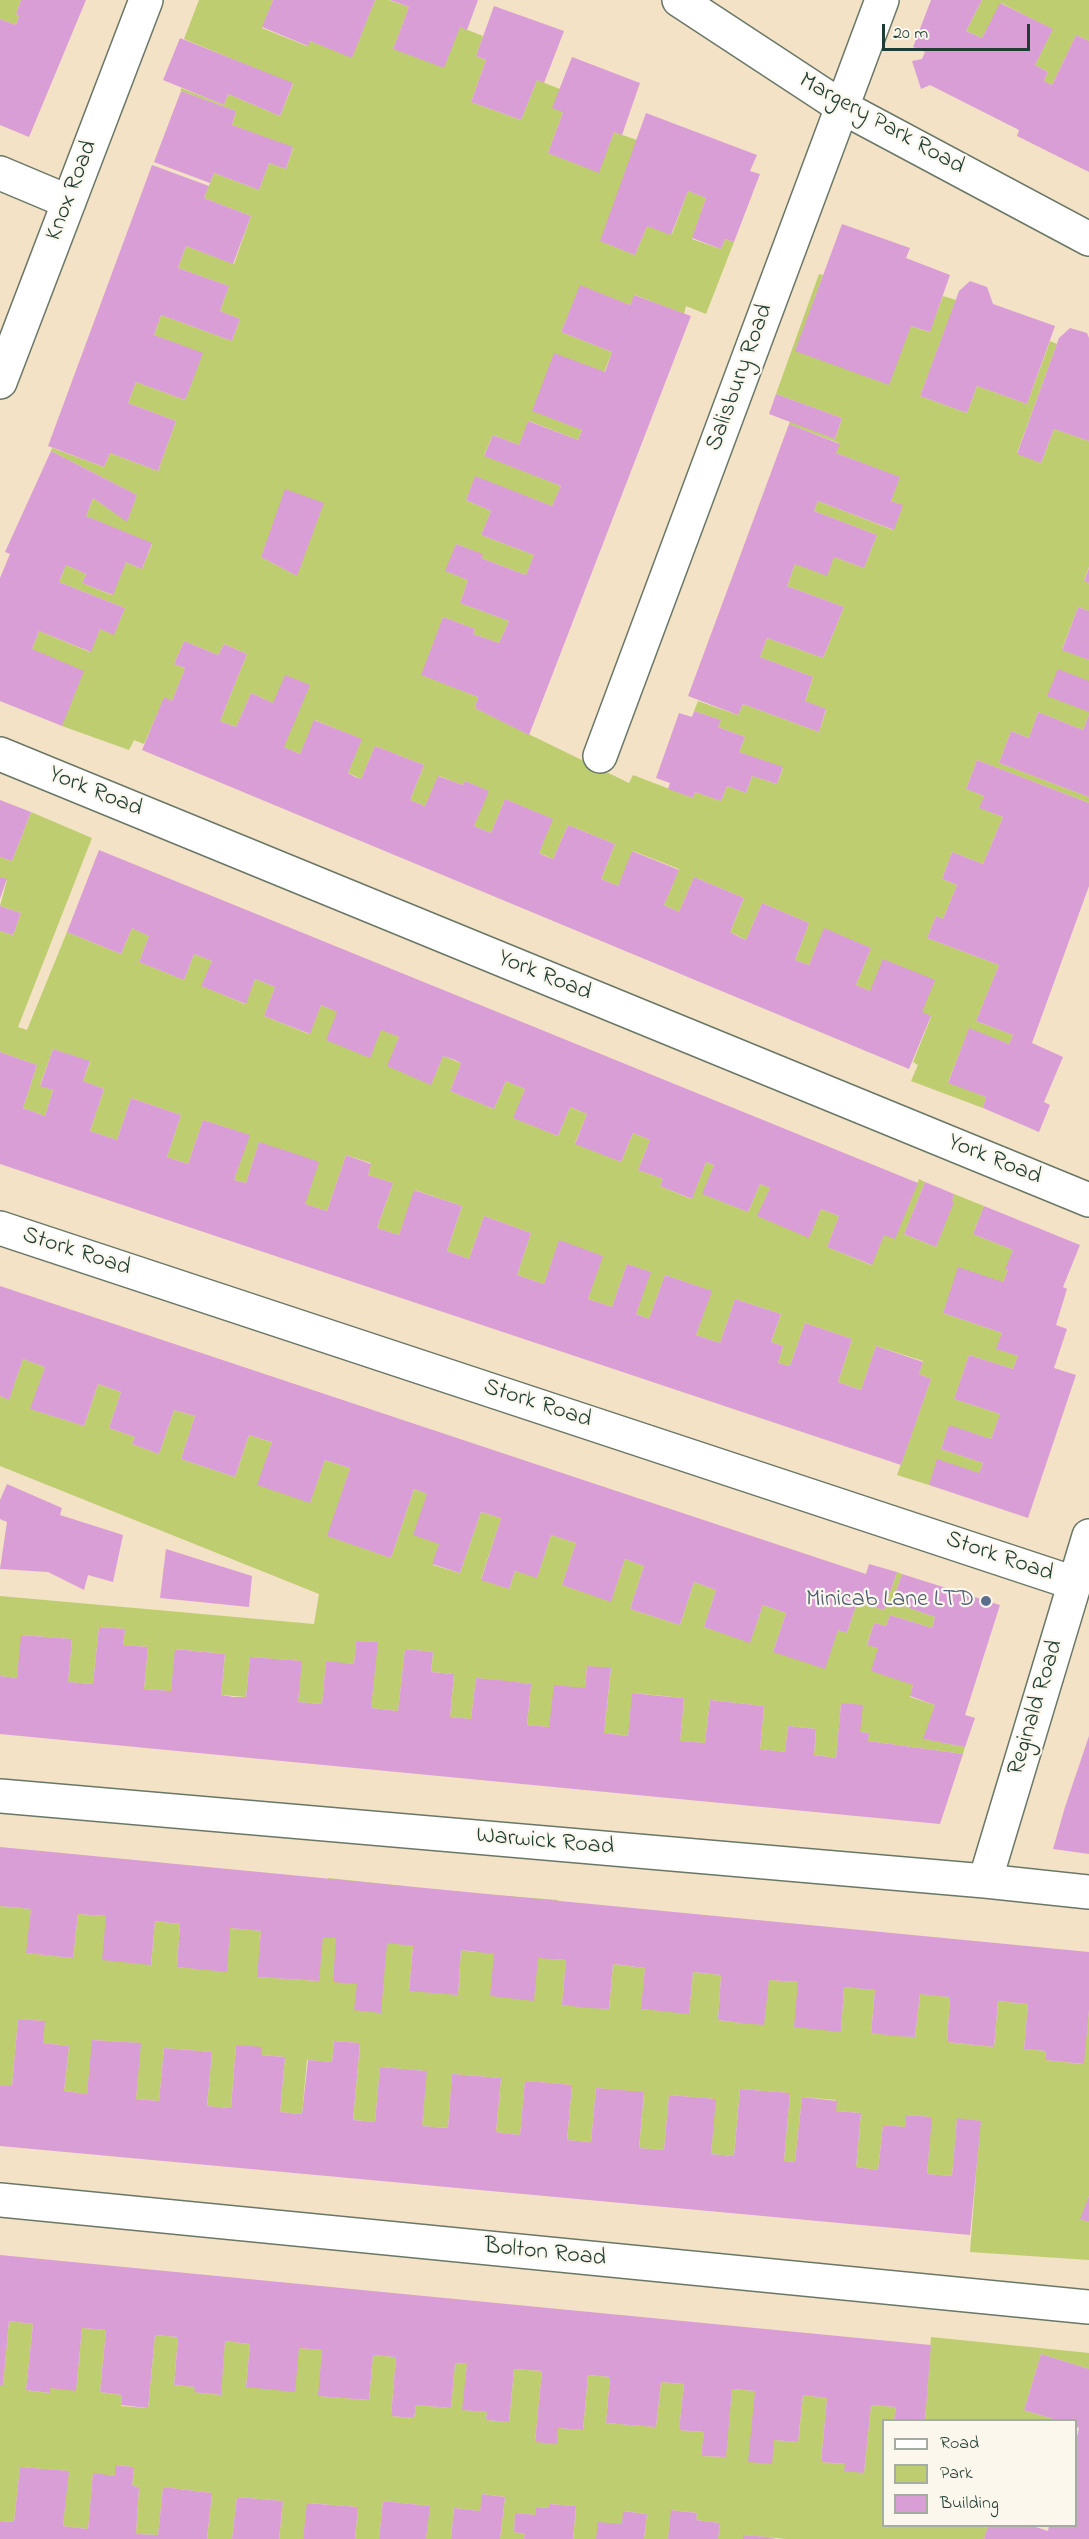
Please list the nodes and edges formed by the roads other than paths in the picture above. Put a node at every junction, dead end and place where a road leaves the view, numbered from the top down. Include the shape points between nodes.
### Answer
1 (146, 0) edge
2 (679, 0) edge
3 (882, 0) edge
4 (842, 107) junction
5 (0, 173) edge
6 (69, 202) junction
7 (1089, 239) edge
8 (0, 382) edge
9 (0, 754) edge
10 (600, 756) dead end
11 (1089, 1200) edge
12 (0, 1228) edge
13 (1089, 1536) edge
14 (1074, 1583) junction
15 (0, 1796) edge
16 (986, 1881) junction
17 (1089, 1892) edge
18 (0, 2200) edge
19 (1089, 2307) edge

1 - 6 street, Knox Road
2 - 4 street, Margery Park Road
3 - 4 street, Salisbury Road
4 - 7 street, Margery Park Road
4 - 10 street, Salisbury Road
5 - 6 street
6 - 8 street, Knox Road
9 - 11 street, York Road
12 - 14 street, Stork Road
13 - 14 street, Reginald Road
14 - 16 street, Reginald Road
15 - 16 street, Warwick Road
16 - 17 street, Warwick Road
18 - 19 street, Bolton Road

